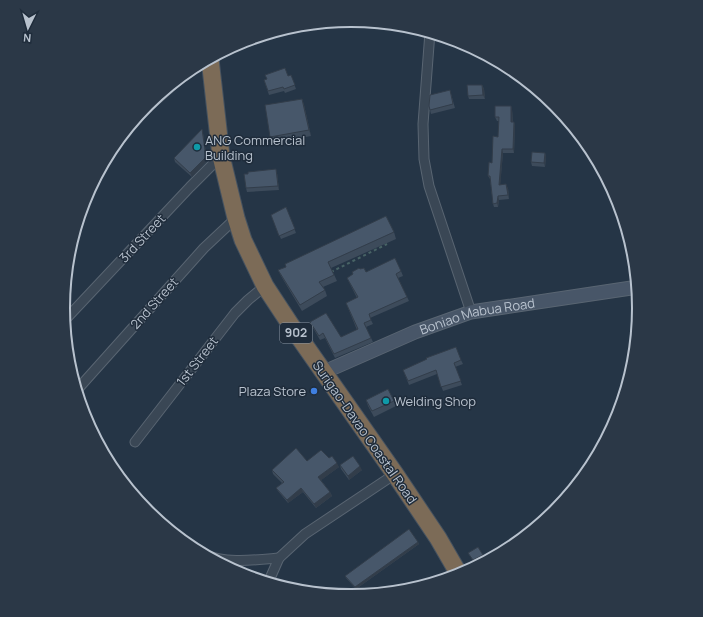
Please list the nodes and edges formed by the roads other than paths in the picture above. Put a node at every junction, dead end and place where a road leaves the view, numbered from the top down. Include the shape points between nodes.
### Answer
1 (430, 39) edge
2 (211, 65) edge
3 (221, 156) junction
4 (236, 218) junction
5 (265, 286) junction
6 (632, 288) edge
7 (471, 312) junction
8 (70, 314) edge
9 (324, 372) junction
10 (81, 385) edge
11 (134, 442) dead end
12 (395, 474) junction
13 (222, 558) edge
14 (279, 558) junction
15 (456, 570) edge
16 (270, 578) edge

1 - 7 street via 423,124 424,159 429,186
2 - 3 highway, Surigao-Davao Coastal Road / 902
3 - 4 highway, Surigao-Davao Coastal Road / 902
3 - 8 street, 3rd Street
4 - 5 highway, Surigao-Davao Coastal Road / 902 via 243,240
4 - 10 street, 2nd Street via 204,248
5 - 9 highway, Surigao-Davao Coastal Road / 902
5 - 11 street, 1st Street via 235,313
6 - 7 street, Boniao Mabua Road
7 - 9 street, Boniao Mabua Road via 415,332
9 - 12 highway, Surigao-Davao Coastal Road / 902
12 - 14 street via 305,534
12 - 15 highway, Surigao-Davao Coastal Road / 902
13 - 14 street
14 - 16 street

